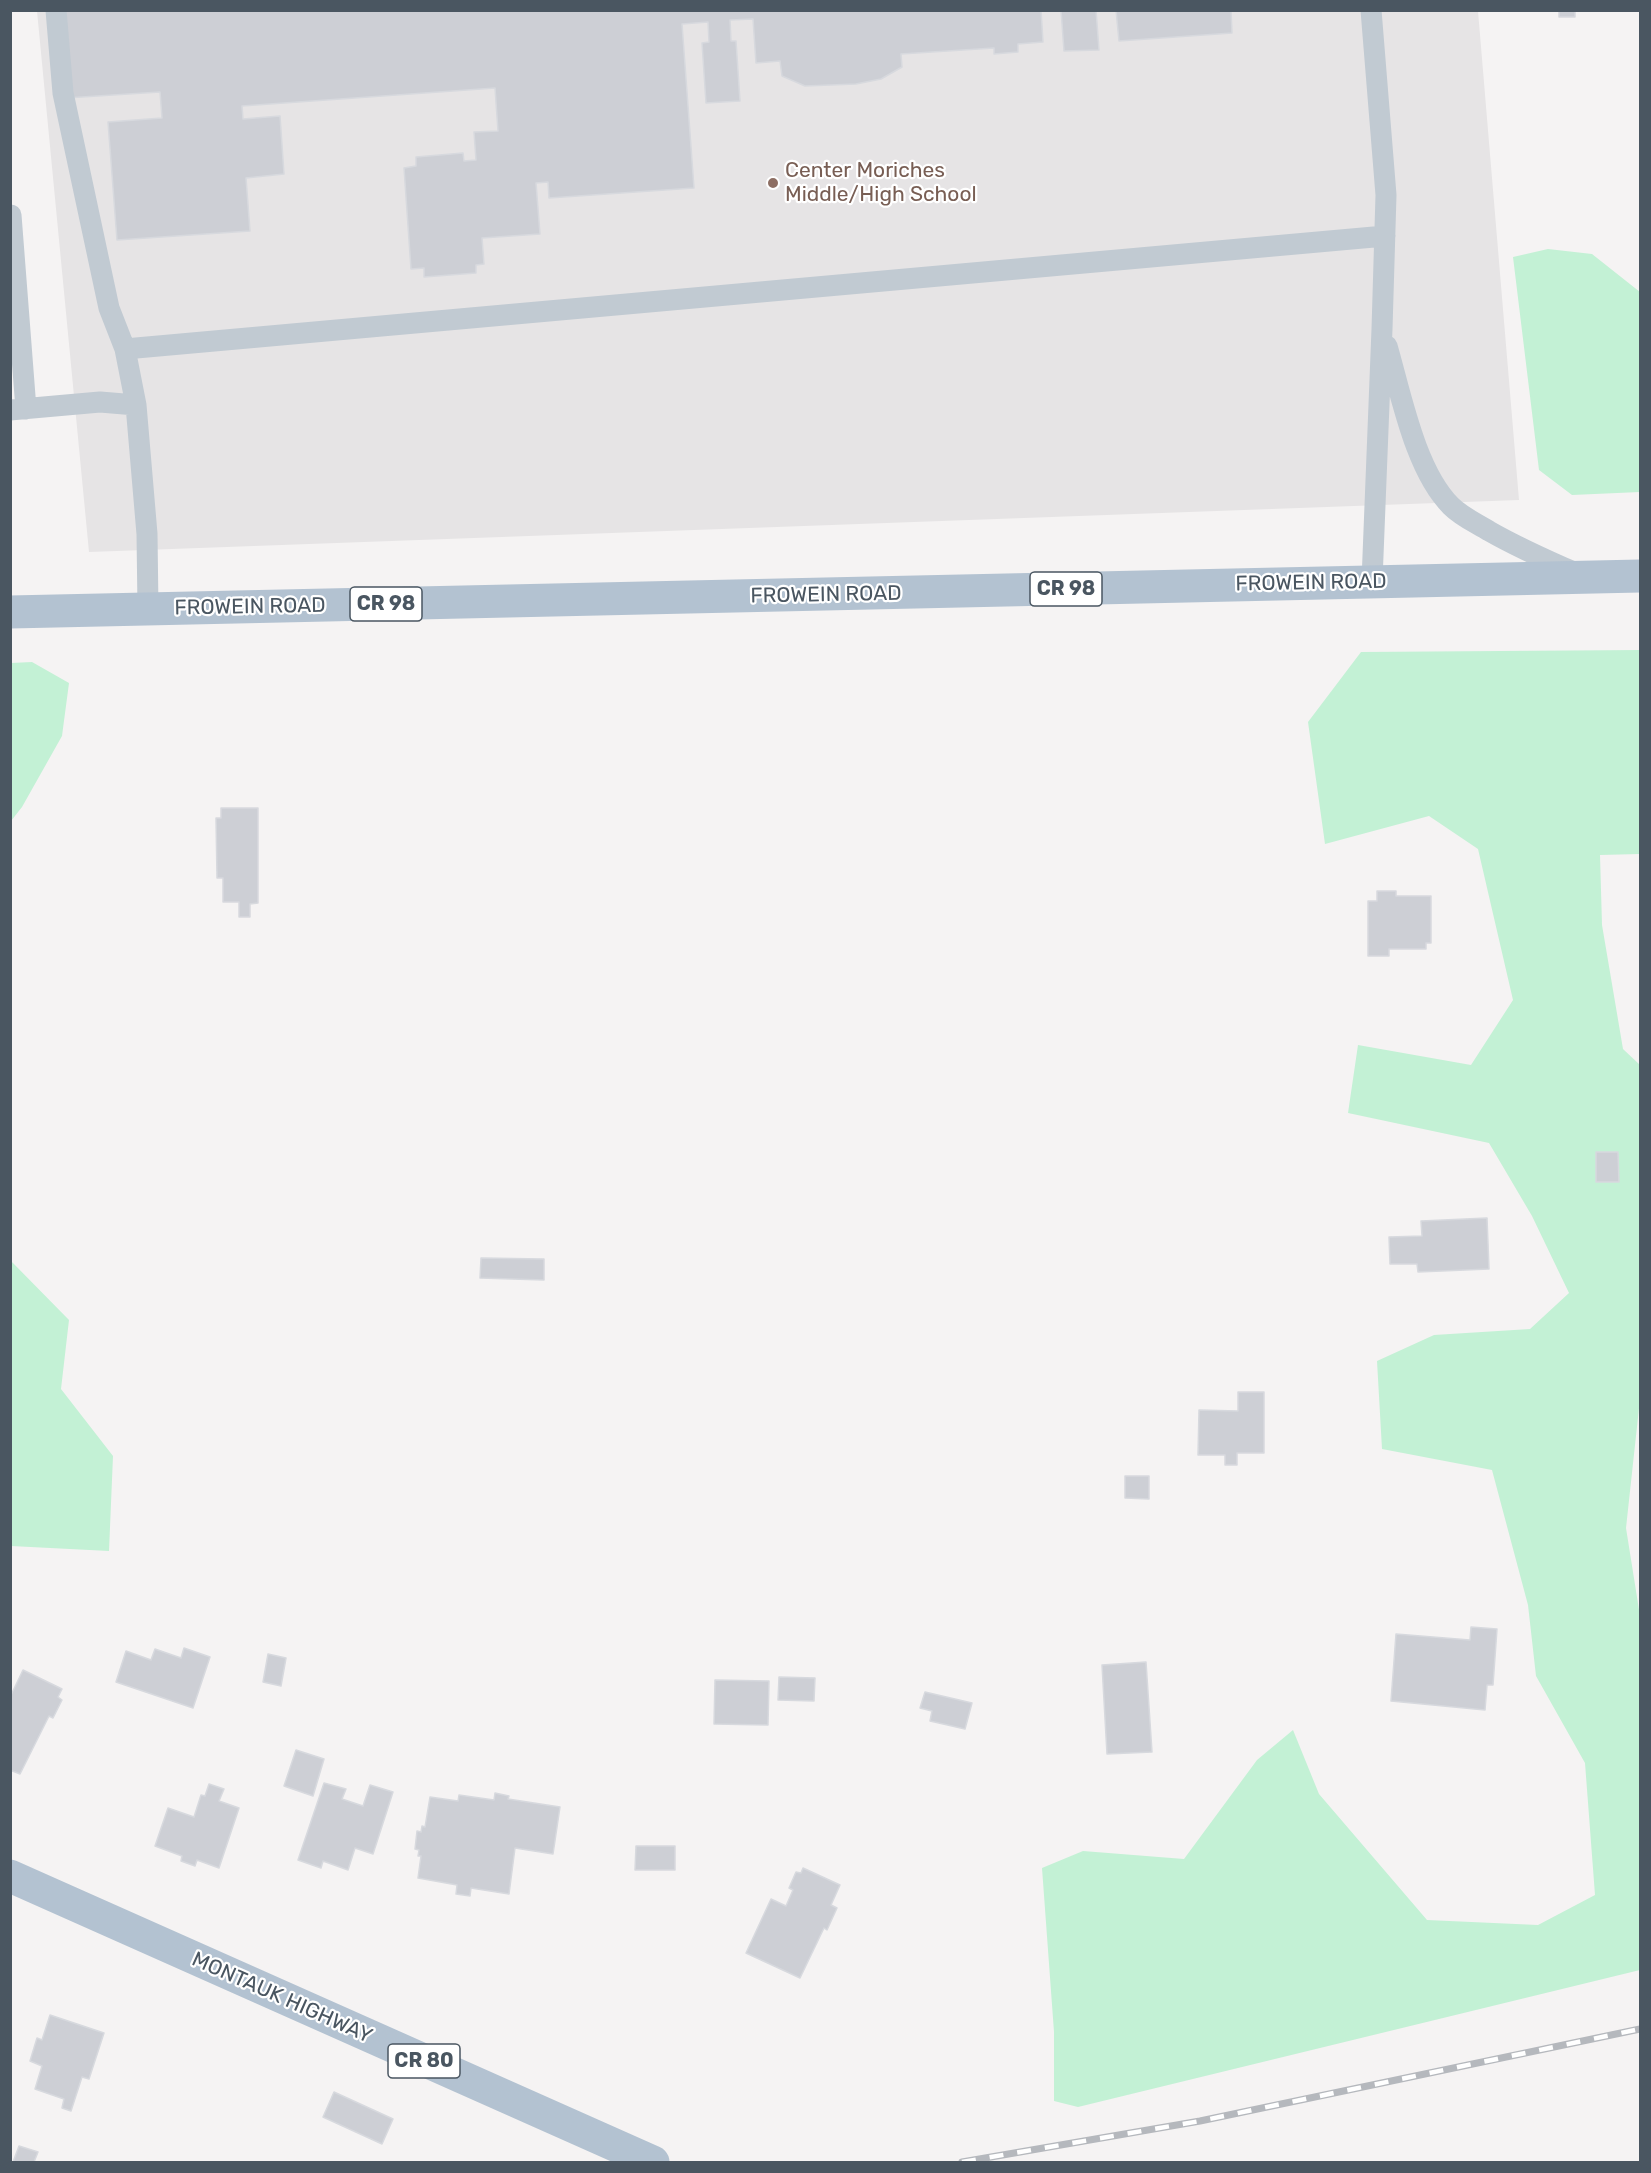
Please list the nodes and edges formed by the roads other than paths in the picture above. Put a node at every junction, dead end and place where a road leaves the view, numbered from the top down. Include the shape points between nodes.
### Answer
1 (57, 10) edge
2 (1371, 10) edge
3 (11, 215) edge
4 (1385, 236) junction
5 (1382, 329) junction
6 (125, 350) junction
7 (136, 405) junction
8 (18, 409) edge
9 (1641, 576) edge
10 (1584, 577) junction
11 (1371, 581) junction
12 (148, 609) junction
13 (10, 612) edge
14 (10, 1876) edge
15 (653, 2163) edge

1 - 6 lane via 63,93 109,308
2 - 4 lane via 1386,195
3 - 8 lane
4 - 5 lane
4 - 6 lane
5 - 10 lane via 1419,456 1437,490 1471,522
5 - 11 lane
6 - 7 lane
7 - 8 lane via 100,402
7 - 12 lane via 147,534
9 - 10 main road, FROWEIN ROAD / CR 98
10 - 11 main road, FROWEIN ROAD / CR 98
11 - 12 main road, FROWEIN ROAD / CR 98
12 - 13 main road, FROWEIN ROAD / CR 98
14 - 15 main road, MONTAUK HIGHWAY / CR 80

